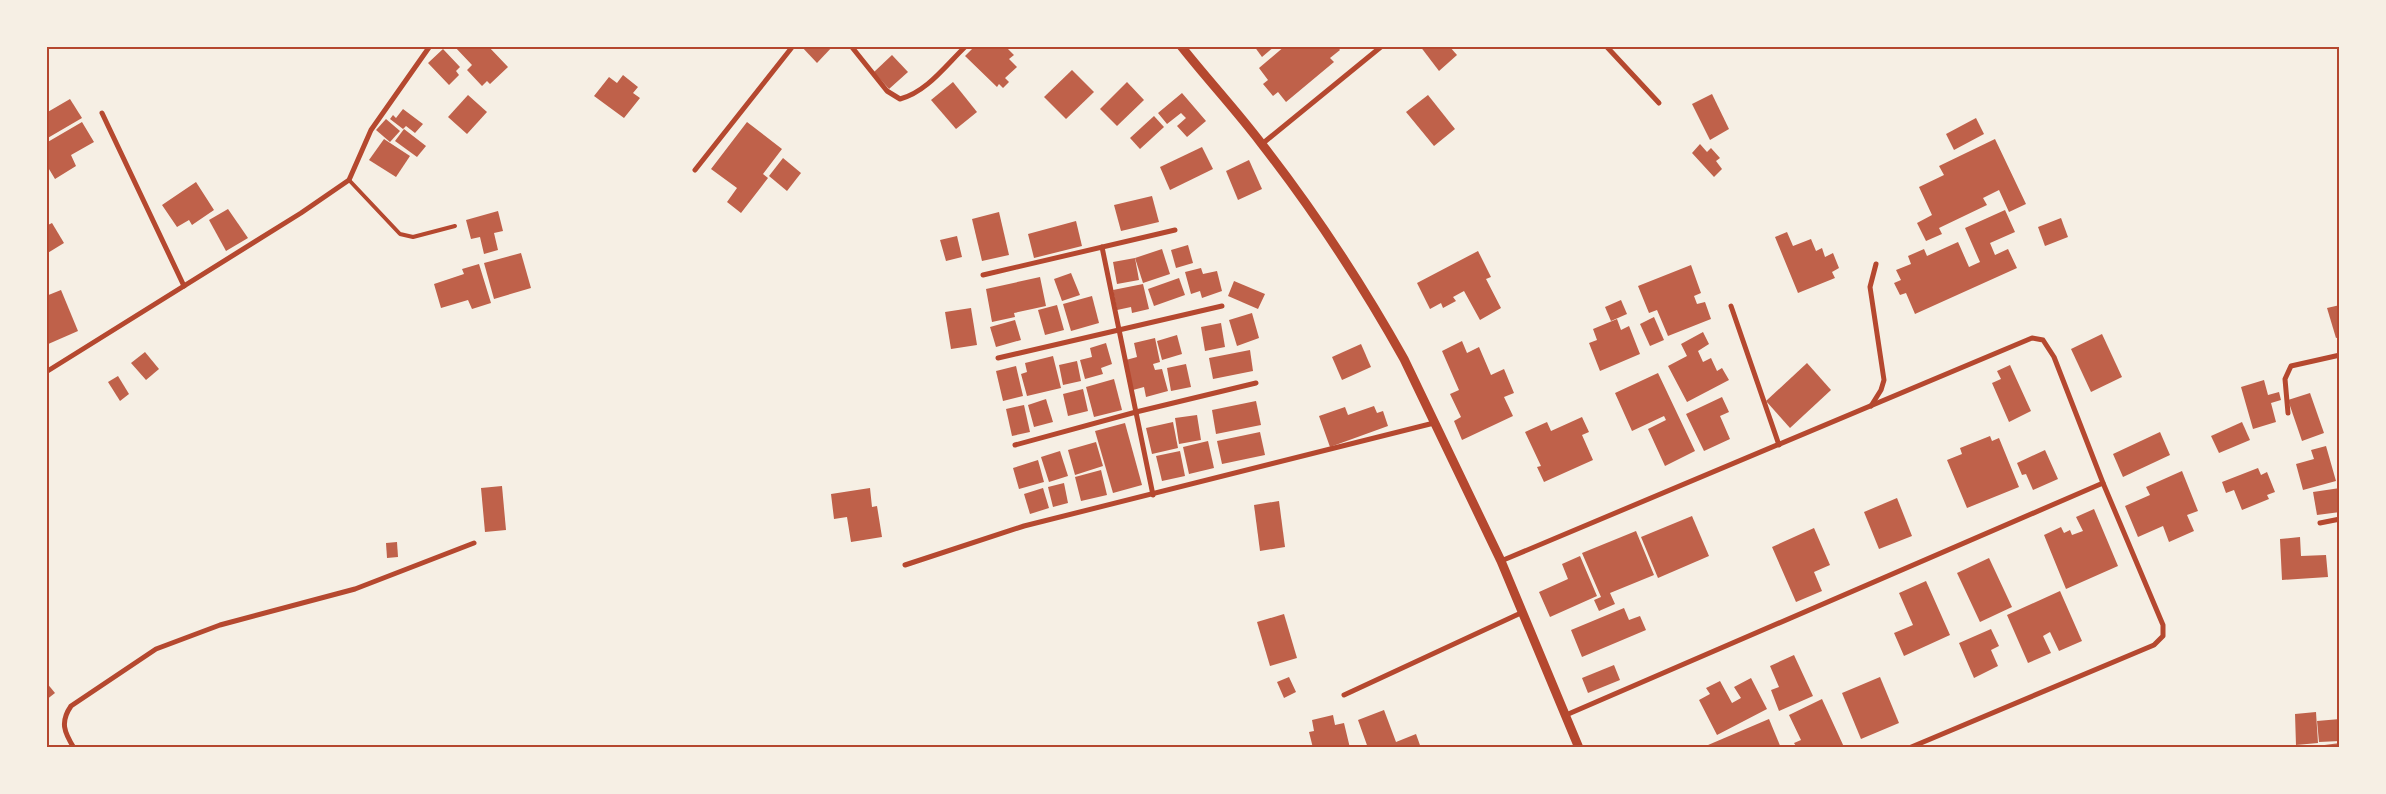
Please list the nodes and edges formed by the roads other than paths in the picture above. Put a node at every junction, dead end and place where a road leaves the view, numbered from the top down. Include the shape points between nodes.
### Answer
1 (430, 46) edge
2 (794, 46) edge
3 (852, 46) edge
4 (966, 46) edge
5 (1182, 46) edge
6 (1382, 46) edge
7 (1606, 46) edge
8 (1659, 103) dead end
9 (102, 113) dead end
10 (1262, 144) junction
11 (695, 170) dead end
12 (349, 180) junction
13 (455, 226) dead end
14 (1175, 230) dead end
15 (1102, 247) junction
16 (1876, 264) dead end
17 (983, 275) dead end
18 (184, 286) junction
19 (1222, 306) dead end
20 (1731, 306) dead end
21 (1117, 329) junction
22 (2340, 355) edge
23 (998, 358) dead end
24 (46, 372) edge
25 (1256, 383) dead end
26 (1871, 406) junction
27 (1136, 412) junction
28 (2288, 413) dead end
29 (1434, 423) junction
30 (1779, 444) junction
31 (1015, 445) dead end
32 (2103, 483) junction
33 (1153, 495) junction
34 (2340, 520) edge
35 (2320, 523) dead end
36 (474, 544) dead end
37 (1501, 561) junction
38 (905, 565) dead end
39 (1524, 612) junction
40 (1344, 695) dead end
41 (1566, 715) junction
42 (74, 748) edge
43 (1579, 748) edge
44 (1908, 748) edge

1 - 12 street via 371,130
2 - 11 street
3 - 4 street via 887,91 900,99 922,89
5 - 10 street
6 - 10 street
7 - 8 street
9 - 18 street
10 - 29 street via 1360,284 1404,359
12 - 13 lane via 400,234 413,237
12 - 18 street
14 - 15 street
15 - 17 street
15 - 21 street
16 - 26 street via 1870,287 1884,380
18 - 24 street
19 - 21 street
20 - 30 street
21 - 23 street
21 - 27 street
22 - 28 street via 2291,366 2286,379
25 - 27 street
26 - 30 street
26 - 32 street via 2038,338 2048,344 2054,357
27 - 31 street
27 - 33 street
29 - 33 street
29 - 37 street
30 - 37 street
32 - 41 street
32 - 44 street via 2163,625 2160,641
33 - 38 street via 1024,526
34 - 35 street
36 - 42 street via 355,589 220,624 156,649 71,706 65,714 64,727
37 - 39 street
39 - 40 street
39 - 41 street
41 - 43 street

